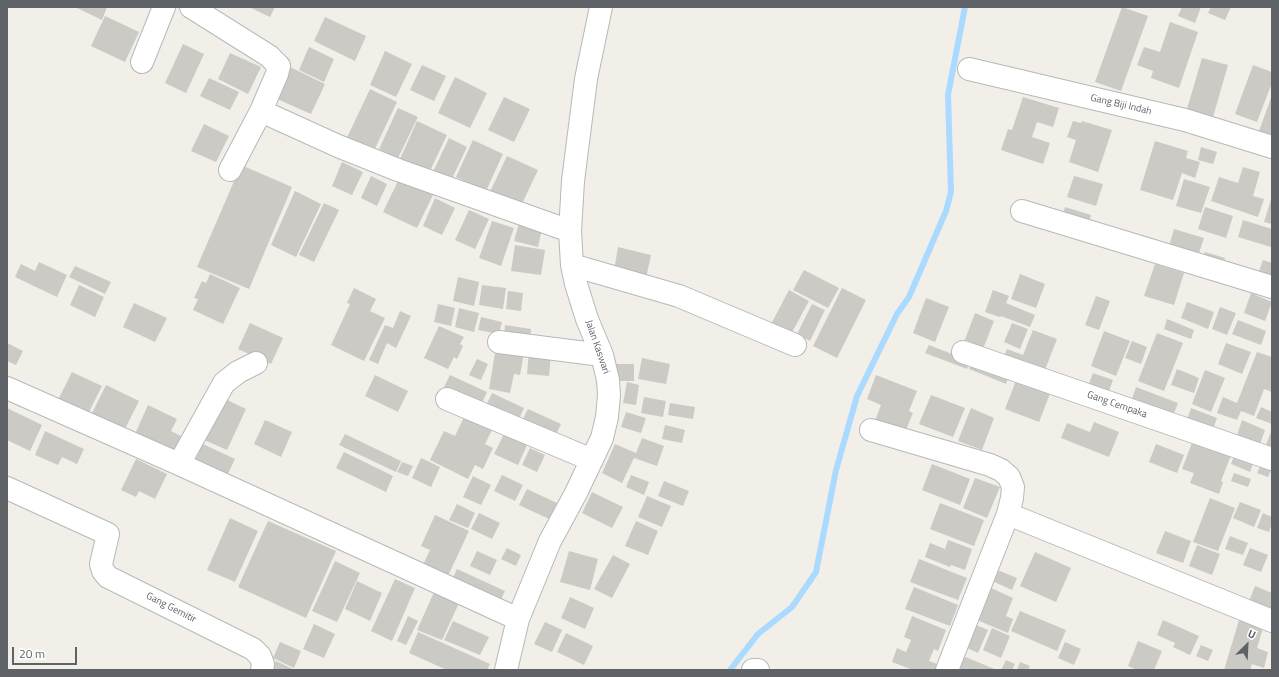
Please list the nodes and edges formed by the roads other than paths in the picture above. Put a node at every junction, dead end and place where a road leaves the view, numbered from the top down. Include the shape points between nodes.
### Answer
1 (164, 7) edge
2 (191, 7) edge
3 (601, 7) edge
4 (142, 62) dead end
5 (969, 69) dead end
6 (261, 111) junction
7 (1272, 147) edge
8 (230, 170) dead end
9 (1022, 211) dead end
10 (570, 231) junction
11 (572, 265) junction
12 (1272, 287) edge
13 (499, 342) dead end
14 (795, 345) dead end
15 (963, 352) dead end
16 (602, 355) junction
17 (256, 363) dead end
18 (7, 388) edge
19 (447, 399) dead end
20 (871, 430) dead end
21 (1272, 459) edge
22 (592, 460) junction
23 (179, 464) junction
24 (7, 488) edge
25 (1008, 514) junction
26 (518, 619) junction
27 (1272, 621) edge
28 (262, 670) edge
29 (506, 670) edge
30 (753, 670) edge
31 (758, 670) edge
32 (947, 670) edge

1 - 4 street
2 - 6 street via 269,56 279,66 278,74
3 - 10 street, Jalan Kaswari via 586,79 573,181
5 - 7 street, Gang Biji Indah via 1185,120
6 - 8 street
6 - 10 street via 398,170
9 - 12 street
10 - 11 street, Jalan Kaswari
11 - 14 street via 679,296
11 - 16 street, Jalan Kaswari via 587,319
13 - 16 street
15 - 21 street, Gang Cempaka
16 - 22 street, Jalan Kaswari via 608,380 607,417 602,438
17 - 23 street via 238,372 224,384
18 - 23 street
19 - 22 street
20 - 25 street via 1001,470 1009,477 1013,487
22 - 26 street, Jalan Kaswari via 550,541
23 - 26 street
24 - 28 street, Gang Gemitir via 108,534 101,564 108,576 253,649 260,656
25 - 27 street
25 - 32 street
26 - 29 street, Jalan Kaswari
30 - 31 street

